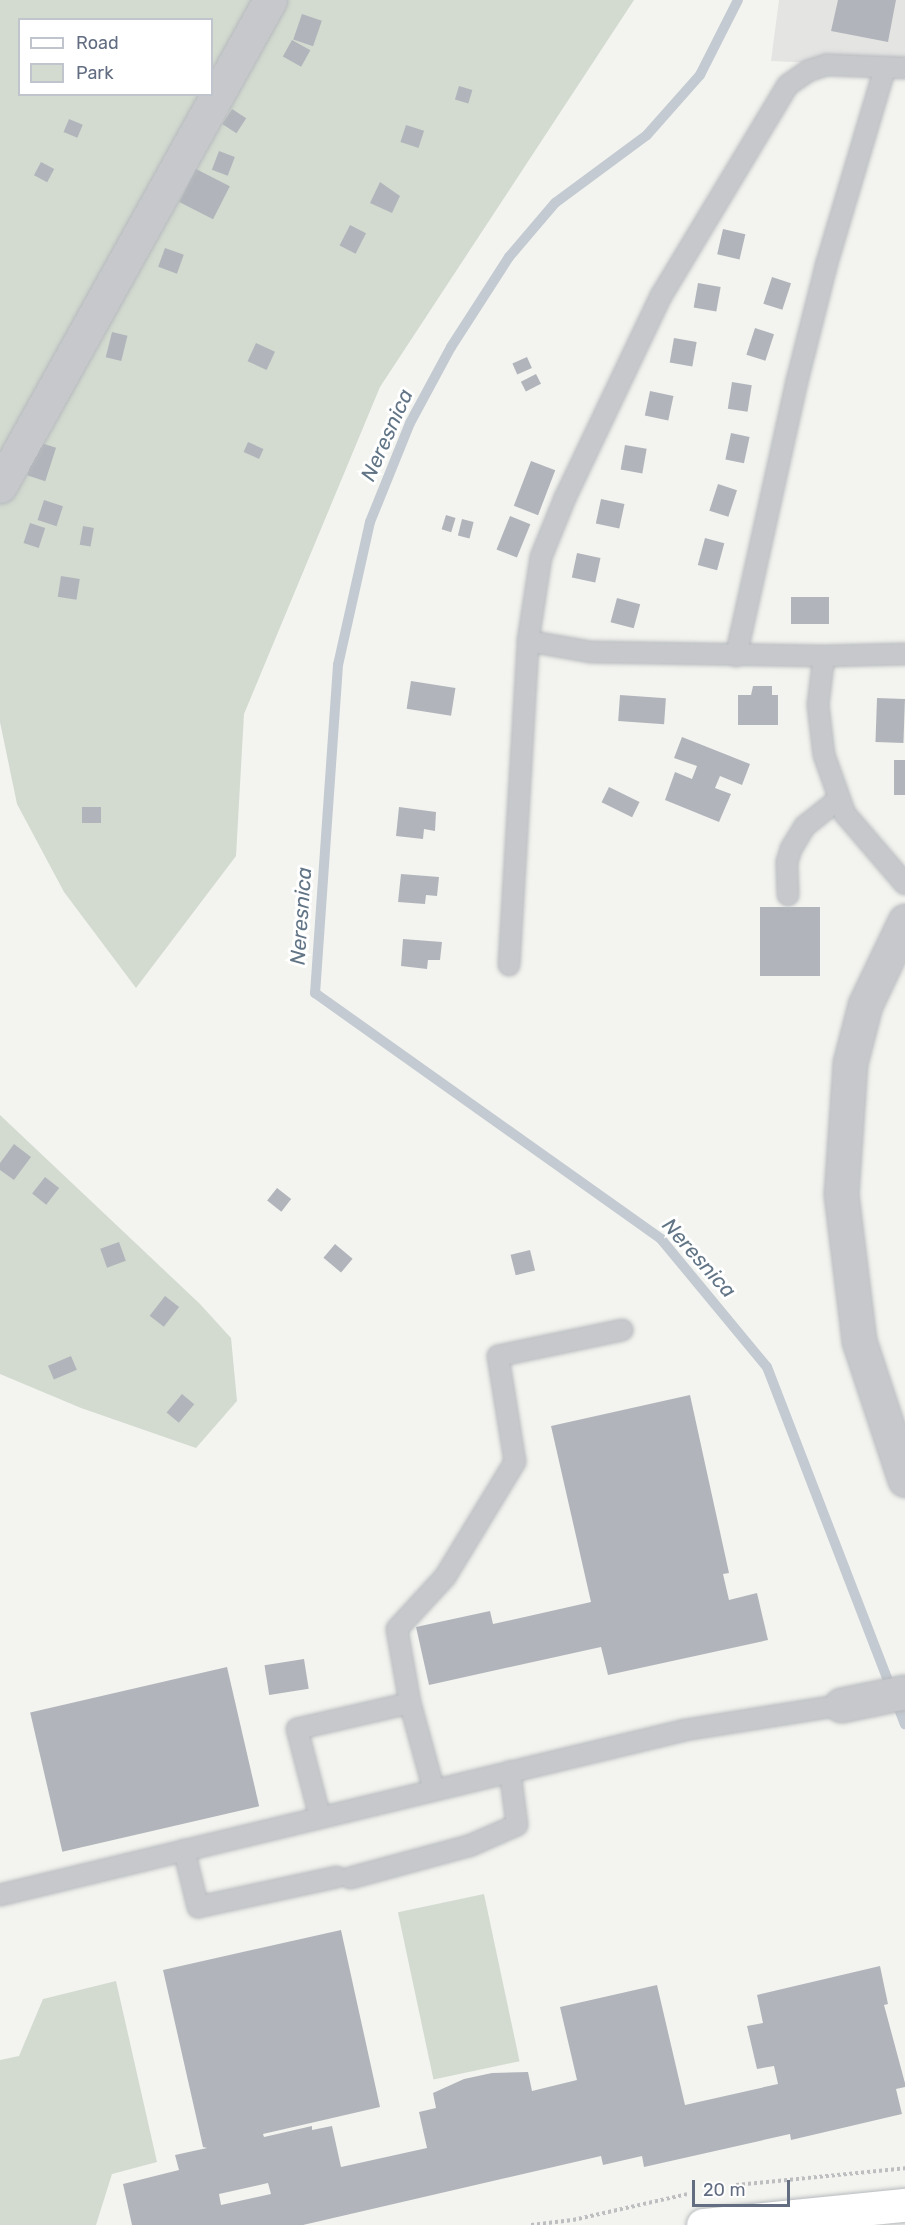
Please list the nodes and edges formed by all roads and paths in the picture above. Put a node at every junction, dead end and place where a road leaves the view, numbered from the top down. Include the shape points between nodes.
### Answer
1 (270, 0) edge
2 (895, 68) edge
3 (0, 486) edge
4 (528, 641) junction
5 (905, 654) edge
6 (736, 656) junction
7 (824, 656) junction
8 (839, 799) junction
9 (905, 884) edge
10 (788, 895) dead end
11 (905, 921) edge
12 (508, 965) dead end
13 (622, 1330) dead end
14 (905, 1480) edge
15 (905, 1692) edge
16 (410, 1703) junction
17 (841, 1705) joint
18 (510, 1771) junction
19 (434, 1790) junction
20 (320, 1817) junction
21 (184, 1850) junction
22 (0, 1894) edge
23 (905, 2168) edge
24 (730, 2186) dead end
25 (696, 2192) dead end
26 (905, 2205) edge
27 (531, 2225) edge
28 (703, 2225) edge

1 - 3 street
2 - 4 lane via 827,65 808,71 788,86 705,217 661,296 565,498 541,557
2 - 6 lane via 800,370
4 - 6 lane via 591,652
4 - 12 lane
5 - 7 lane
6 - 7 lane
7 - 8 lane via 818,705 824,755
8 - 9 lane via 867,844
8 - 10 lane via 805,826 791,849 787,862
11 - 14 street via 865,1005 850,1063 841,1194 859,1341
13 - 16 lane via 498,1356 515,1462 445,1577 397,1629
15 - 17 street
16 - 19 lane
16 - 20 lane via 297,1729
17 - 18 lane via 684,1730
18 - 19 lane
18 - 21 lane via 517,1825 469,1846 343,1878 198,1907
19 - 20 lane
20 - 21 lane
21 - 22 lane
23 - 24 path
25 - 27 path via 573,2220
26 - 28 main road

